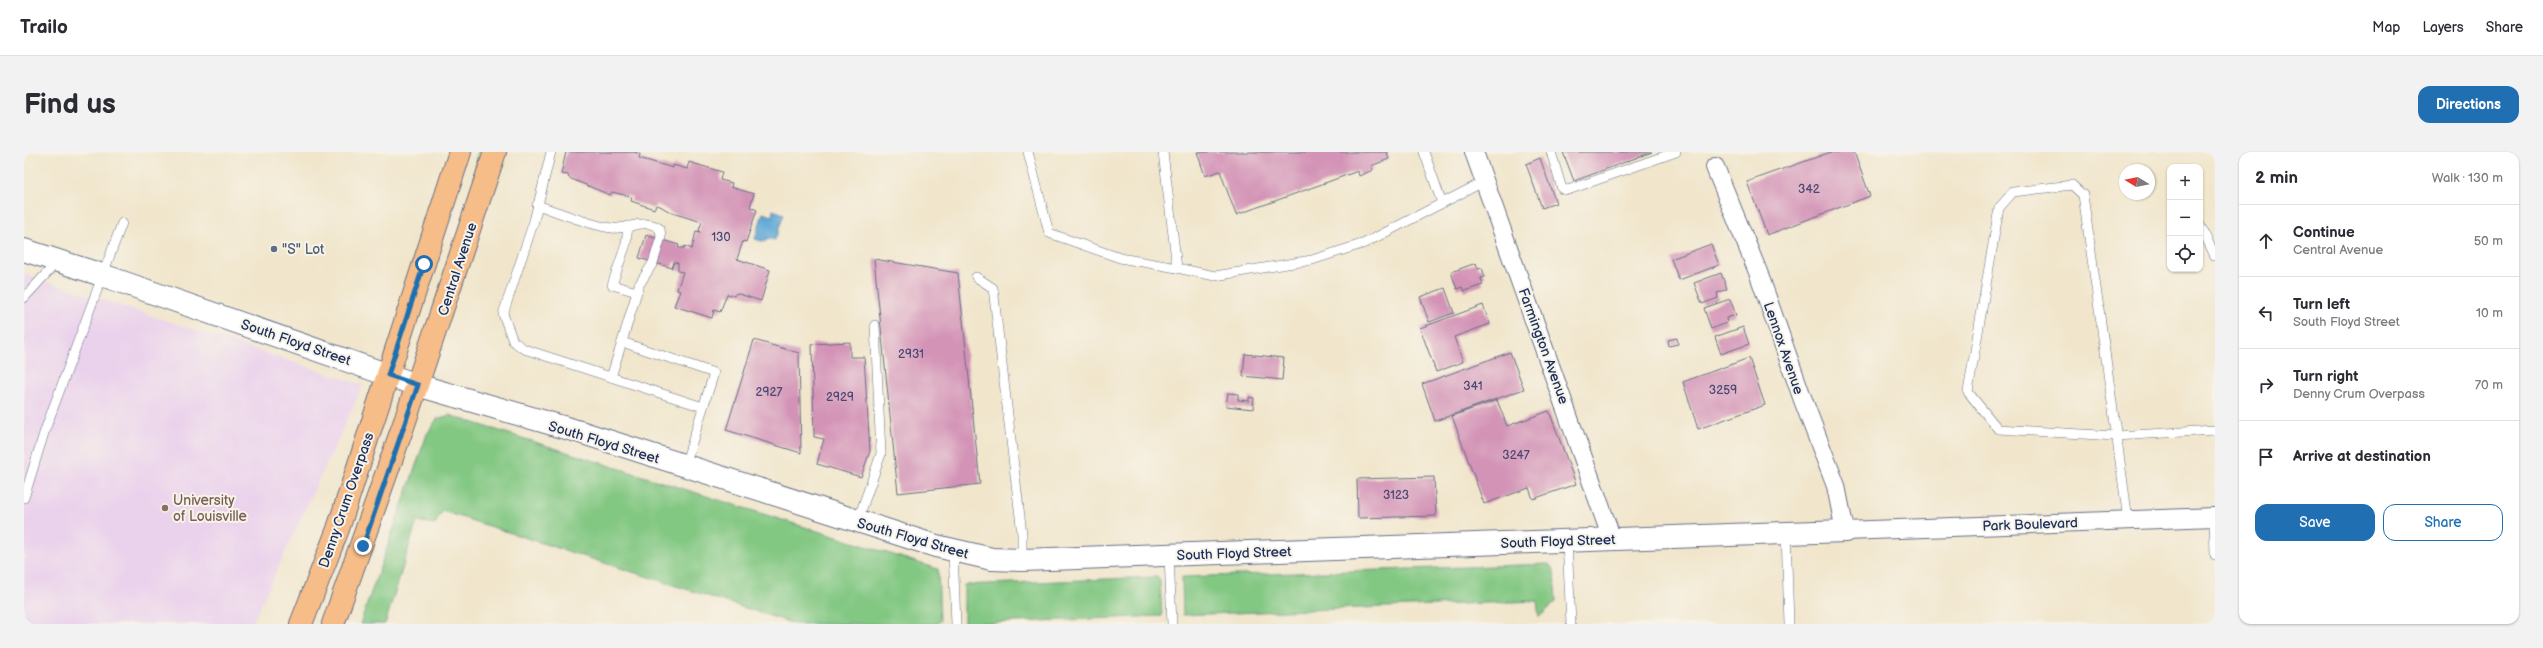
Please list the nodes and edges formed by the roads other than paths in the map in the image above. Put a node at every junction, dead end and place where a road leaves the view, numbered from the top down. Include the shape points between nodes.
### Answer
1 (460, 152) edge
2 (495, 152) edge
3 (551, 152) edge
4 (1028, 152) edge
5 (1162, 152) edge
6 (1424, 152) edge
7 (1474, 152) edge
8 (1551, 152) edge
9 (1676, 152) edge
10 (1716, 167) dead end
11 (1485, 181) junction
12 (1442, 203) junction
13 (537, 205) junction
14 (122, 223) dead end
15 (628, 226) junction
16 (2203, 231) edge
17 (24, 250) edge
18 (2215, 256) edge
19 (58, 260) junction
20 (1177, 268) junction
21 (102, 275) junction
22 (976, 277) dead end
23 (637, 292) junction
24 (24, 298) edge
25 (874, 325) dead end
26 (622, 342) junction
27 (388, 375) junction
28 (611, 377) junction
29 (418, 385) junction
30 (703, 407) junction
31 (2215, 430) edge
32 (2116, 436) junction
33 (684, 466) junction
34 (24, 498) edge
35 (2214, 517) edge
36 (2128, 520) junction
37 (857, 522) junction
38 (1845, 531) junction
39 (1786, 532) junction
40 (1612, 539) junction
41 (1567, 541) junction
42 (953, 551) junction
43 (2215, 555) edge
44 (1169, 556) junction
45 (1022, 560) junction
46 (956, 620) edge
47 (301, 624) edge
48 (333, 624) edge
49 (947, 624) edge
50 (1172, 624) edge
51 (1571, 624) edge
52 (1789, 624) edge

1 - 27 main road
2 - 29 main road, Central Avenue
3 - 13 lane
4 - 20 lane via 1049,233 1120,258
5 - 20 lane
6 - 12 lane
7 - 11 street, Farmington Avenue
8 - 9 lane via 1562,189 1568,190
10 - 38 street, Lennox Avenue via 1758,272 1802,400 1836,486
11 - 12 lane
11 - 40 street, Farmington Avenue
12 - 20 lane via 1365,243 1312,260 1215,276
13 - 15 lane via 612,228
13 - 28 lane via 503,314 513,341 524,349
14 - 21 lane
15 - 23 lane via 626,244 612,284
15 - 23 lane via 644,223 660,229 653,263
16 - 18 lane
17 - 19 street, South Floyd Street
19 - 21 street, South Floyd Street
19 - 24 lane
21 - 27 street, South Floyd Street
21 - 34 lane via 45,430
22 - 45 lane via 993,288 1022,534
23 - 26 lane
25 - 37 lane via 881,454
26 - 28 lane
26 - 30 lane via 714,373
27 - 29 street, South Floyd Street
27 - 47 main road, Denny Crum Overpass via 338,529
28 - 30 lane
29 - 33 street, South Floyd Street via 580,432
29 - 48 main road
30 - 33 lane
31 - 32 lane
32 - 32 lane via 2083,195 2072,185 2013,192 1999,208 1968,392 1998,428
32 - 36 lane
33 - 37 street, South Floyd Street
35 - 36 street, Park Boulevard
35 - 43 lane
36 - 38 street, Park Boulevard
37 - 42 street, South Floyd Street
38 - 39 street, South Floyd Street
39 - 40 street, South Floyd Street
39 - 52 lane
40 - 41 street, South Floyd Street
41 - 44 street, South Floyd Street
41 - 51 lane
42 - 45 street, South Floyd Street via 992,559
42 - 46 lane
44 - 45 street, South Floyd Street
44 - 50 lane
46 - 49 lane

